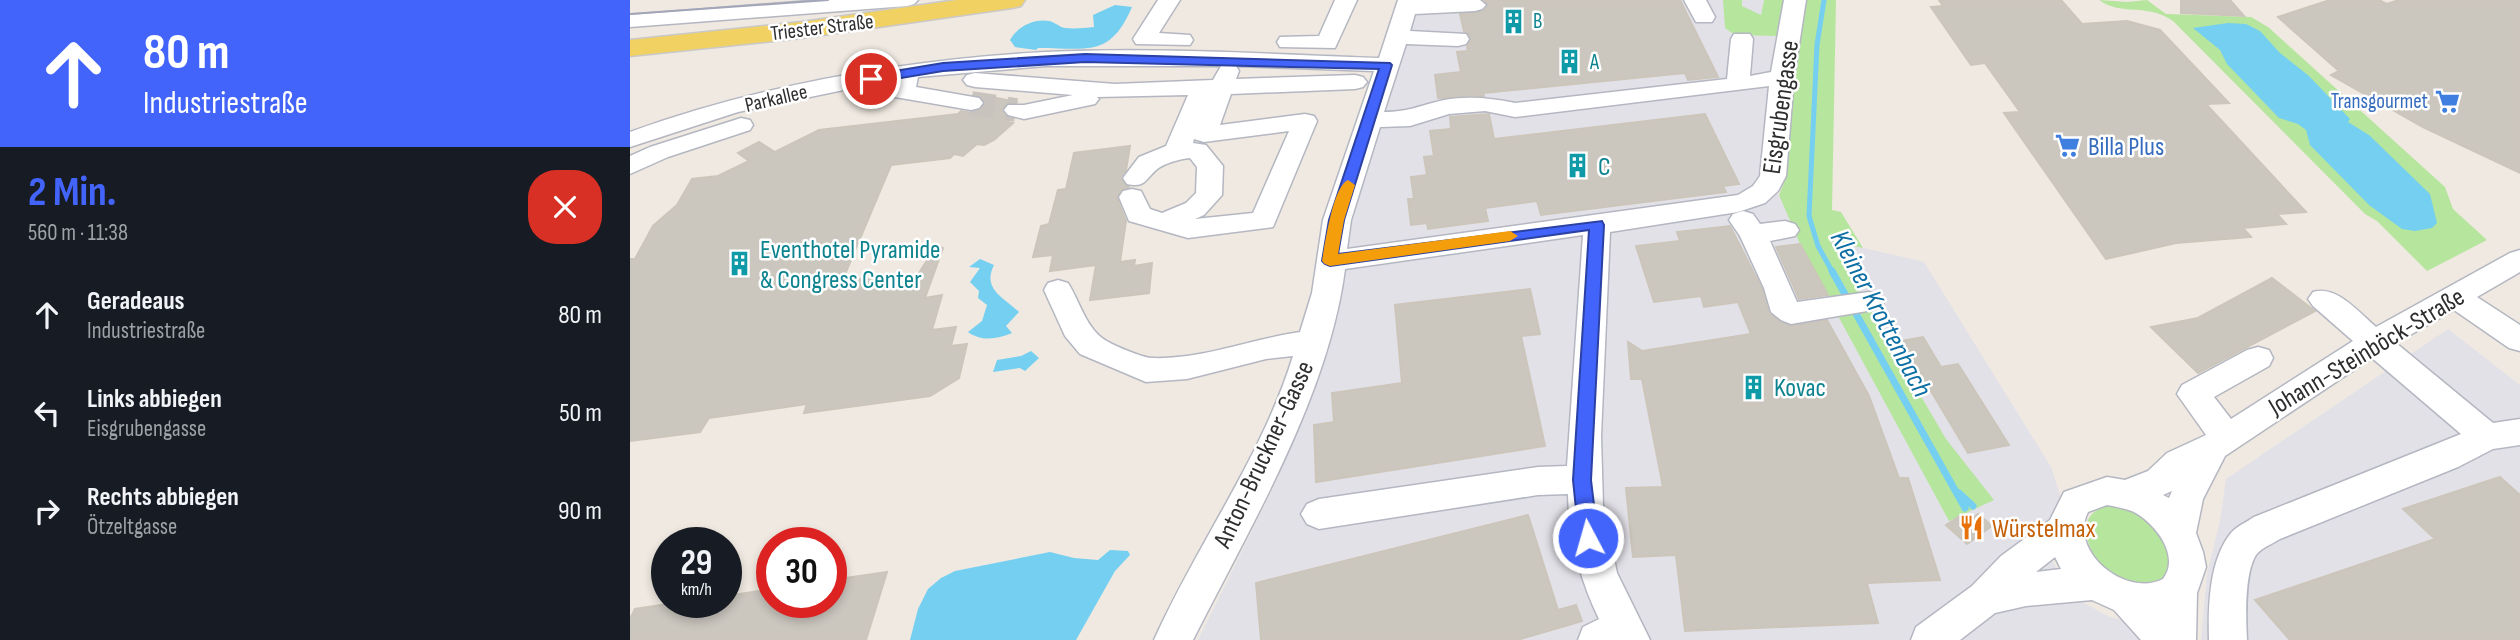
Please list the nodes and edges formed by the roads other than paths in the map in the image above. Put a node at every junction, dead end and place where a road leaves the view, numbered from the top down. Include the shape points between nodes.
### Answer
1 (654, 0) edge
2 (907, 0) edge
3 (951, 0) edge
4 (1012, 0) edge
5 (1169, 0) edge
6 (1346, 0) edge
7 (1795, 0) edge
8 (630, 2) edge
9 (1408, 4) edge
10 (1475, 5) dead end
11 (630, 21) edge
12 (630, 33) edge
13 (1396, 37) junction
14 (1458, 39) dead end
15 (1742, 39) dead end
16 (630, 48) edge
17 (1228, 51) junction
18 (1384, 73) junction
19 (1782, 76) junction
20 (907, 80) junction
21 (1738, 85) junction
22 (1212, 88) junction
23 (1115, 92) junction
24 (971, 103) tunnel mouth
25 (1016, 110) tunnel mouth
26 (1369, 120) junction
27 (630, 141) edge
28 (1193, 145) junction
29 (630, 166) edge
30 (1733, 205) junction
31 (1164, 223) junction
32 (1597, 225) junction
33 (1785, 230) dead end
34 (1753, 234) junction
35 (2520, 260) edge
36 (1330, 261) junction
37 (1058, 290) dead end
38 (2454, 296) junction
39 (2323, 299) dead end
40 (1869, 302) dead end
41 (2520, 340) edge
42 (2375, 341) junction
43 (1313, 342) junction
44 (2258, 358) dead end
45 (2520, 432) edge
46 (2487, 437) junction
47 (2220, 442) junction
48 (1582, 480) junction
49 (2127, 494) junction
50 (1319, 514) dead end
51 (2066, 529) junction
52 (2178, 533) junction
53 (2178, 590) junction
54 (2112, 591) junction
55 (1985, 598) junction
56 (1617, 635) edge
57 (1173, 640) edge
58 (1930, 640) edge
59 (2163, 640) edge
60 (2177, 640) edge
61 (2228, 640) edge

1 - 8 street
2 - 11 street
3 - 12 main road, Triester Straße
4 - 16 main road, Triester Straße via 802,30
5 - 17 street via 1144,39
6 - 17 street via 1327,43
7 - 19 street, Eisgrubengasse
9 - 10 street
9 - 13 street, Anton-Bruckner-Gasse
13 - 14 street
13 - 18 street, Anton-Bruckner-Gasse
15 - 21 street
17 - 18 street, Parkallee
17 - 20 street, Parkallee via 943,67
17 - 22 street via 1210,66
18 - 22 street, Parkallee
18 - 26 street, Anton-Bruckner-Gasse
19 - 21 street
19 - 30 street, Eisgrubengasse via 1773,176 1768,189 1756,198
20 - 23 street, Parkallee via 973,79
20 - 24 street via 903,92
20 - 27 street, Parkallee via 773,97 678,122
20 - 29 street, Parkallee via 735,126
21 - 26 street via 1515,110 1485,104 1446,107 1410,119
22 - 23 street, Parkallee
22 - 28 street
23 - 25 street via 1069,105
26 - 36 street, Anton-Bruckner-Gasse via 1337,220
28 - 31 street via 1210,166 1209,195 1195,209
28 - 31 street via 1148,163 1134,188 1139,215
28 - 31 street via 1305,121 1264,221 1188,229
30 - 32 street, Eisgrubengasse
30 - 34 street
32 - 36 street, Eisgrubengasse
32 - 48 street
33 - 34 street
34 - 40 street via 1781,305 1791,313
35 - 38 street, Johann-Steinböck-Straße
36 - 43 street, Anton-Bruckner-Gasse via 1327,293
37 - 43 street via 1076,328 1091,346 1146,370 1187,368 1266,348
38 - 41 street
38 - 42 street, Johann-Steinböck-Straße
39 - 42 street
42 - 46 street
42 - 47 street, Johann-Steinböck-Straße
43 - 57 street, Anton-Bruckner-Gasse via 1286,417
44 - 47 street via 2193,394
45 - 46 street
46 - 61 street via 2267,528 2245,544 2233,572
47 - 49 street, Johann-Steinböck-Straße via 2179,463 2160,481
47 - 52 street, Johann-Steinböck-Straße via 2186,498
48 - 50 street via 1538,481
48 - 56 street via 1588,538
49 - 51 street via 2107,491 2077,502
49 - 52 street via 2149,503
51 - 54 street via 2070,550 2081,568
51 - 55 street via 2014,567
52 - 53 street via 2188,568
53 - 54 street via 2161,599
53 - 60 street
54 - 55 street via 2026,589
54 - 59 street via 2145,615
55 - 58 street

